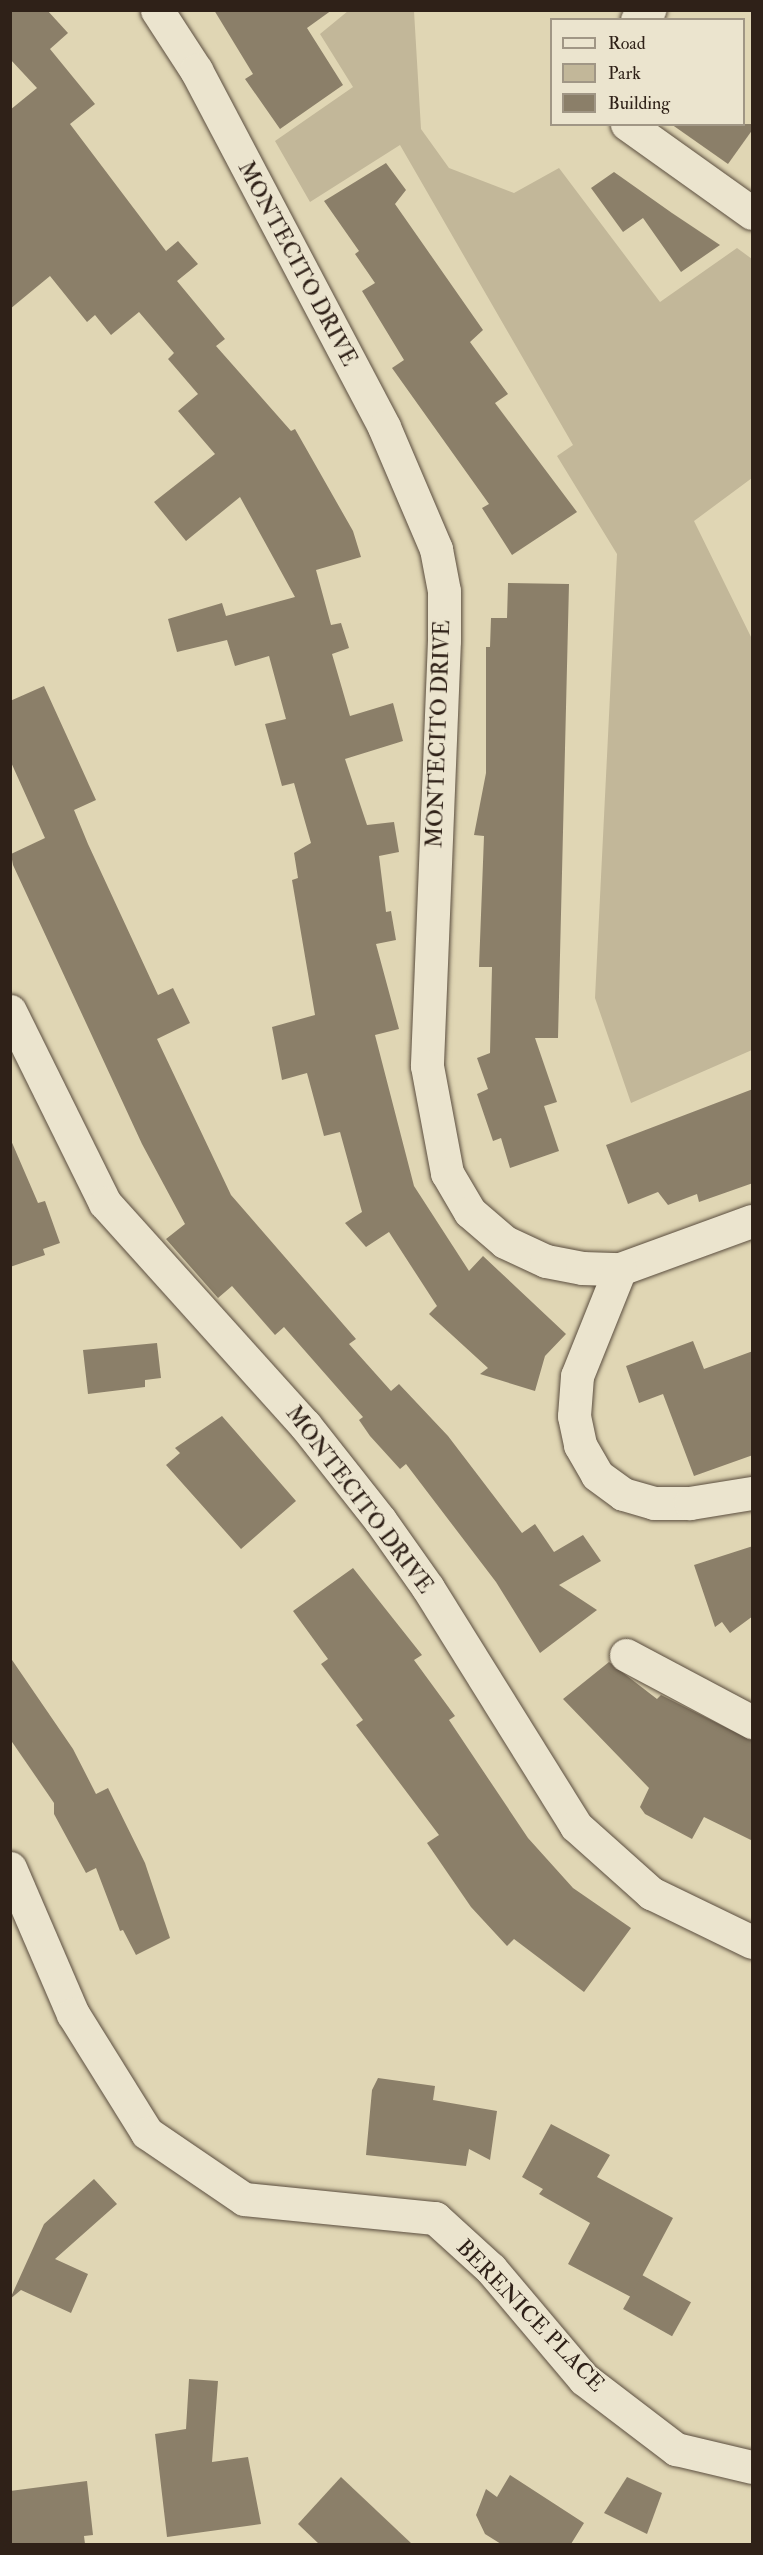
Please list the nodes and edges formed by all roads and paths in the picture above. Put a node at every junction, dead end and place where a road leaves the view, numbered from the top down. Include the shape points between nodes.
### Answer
1 (157, 10) edge
2 (630, 126) edge
3 (753, 213) edge
4 (10, 1011) edge
5 (753, 1221) edge
6 (620, 1269) junction
7 (753, 1493) edge
8 (626, 1655) dead end
9 (753, 1722) edge
10 (10, 1868) edge
11 (753, 1942) edge
12 (753, 2466) edge

1 - 6 street, MONTECITO DRIVE via 196,70 384,427 436,549 444,591 444,640 427,1066 447,1173 470,1212 506,1242 546,1261 582,1268
2 - 3 street
4 - 11 street, MONTECITO DRIVE via 105,1203 305,1425 380,1520 428,1588 576,1826 651,1893
5 - 6 street, MONTECITO DRIVE
6 - 7 street via 577,1376 574,1416 580,1445 597,1475 623,1494 654,1503
8 - 9 street
10 - 12 street, BERENICE PLACE via 73,2014 147,2133 244,2199 435,2218 491,2269 584,2379 676,2449

